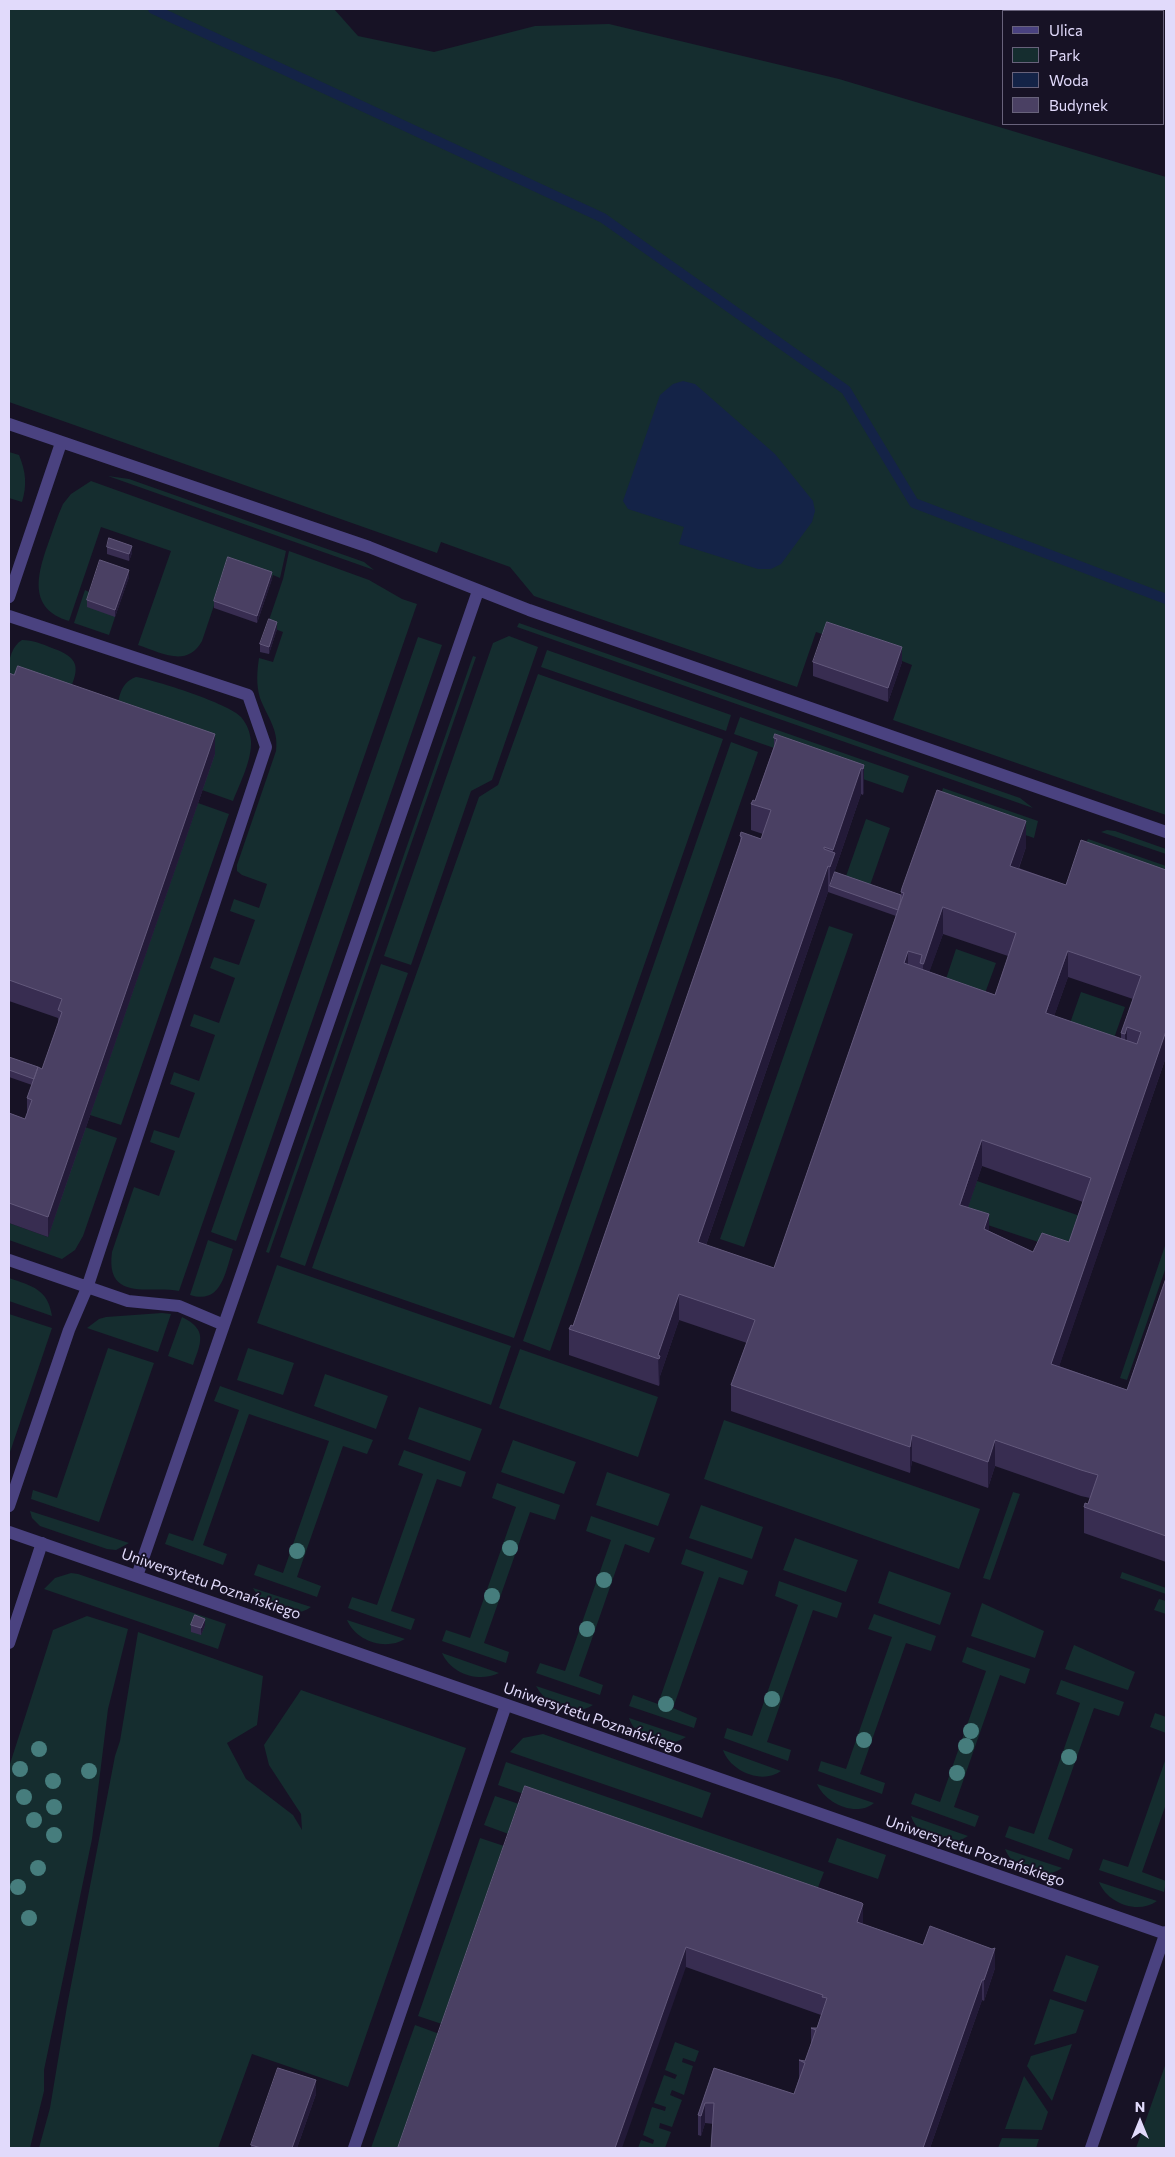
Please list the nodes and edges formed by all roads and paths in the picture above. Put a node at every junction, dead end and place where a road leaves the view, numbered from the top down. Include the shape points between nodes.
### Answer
1 (9, 424) edge
2 (61, 443) junction
3 (478, 591) junction
4 (9, 597) edge
5 (9, 616) edge
6 (1166, 832) edge
7 (9, 1260) edge
8 (87, 1288) junction
9 (224, 1325) junction
10 (9, 1506) edge
11 (9, 1532) edge
12 (42, 1543) junction
13 (137, 1576) junction
14 (9, 1643) edge
15 (506, 1705) junction
16 (1166, 1934) edge
17 (354, 2148) edge
18 (1091, 2148) edge

1 - 2 street
2 - 3 street via 369,547
2 - 4 street
3 - 6 street
3 - 9 street
5 - 8 street via 248,695 266,747
7 - 8 street
8 - 9 street via 128,1301 179,1306
8 - 10 street via 69,1330
9 - 13 street
11 - 12 street, Uniwersytetu Poznańskiego
12 - 13 street, Uniwersytetu Poznańskiego
12 - 14 street
13 - 15 street, Uniwersytetu Poznańskiego
15 - 16 street, Uniwersytetu Poznańskiego
15 - 17 street
16 - 18 street

